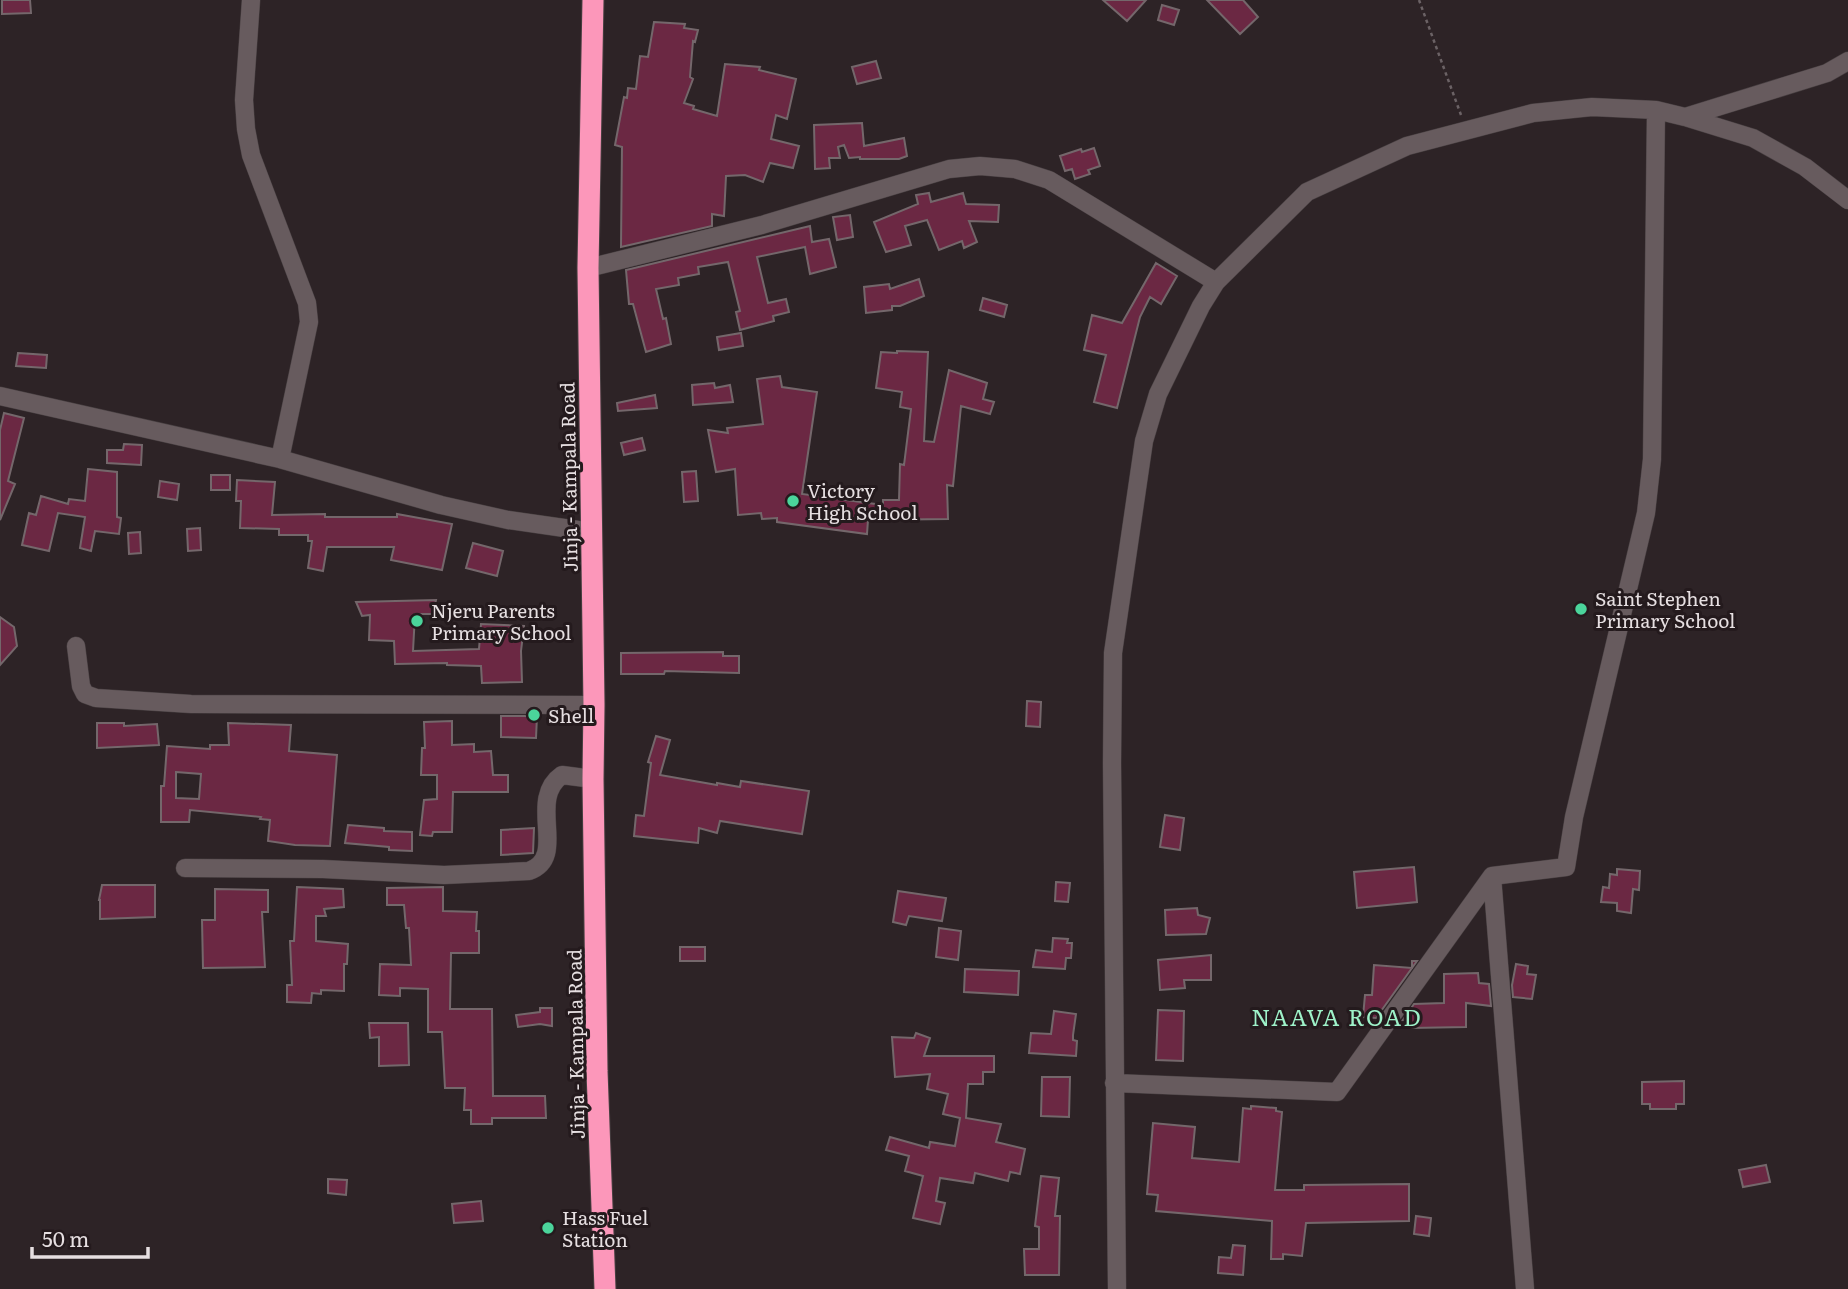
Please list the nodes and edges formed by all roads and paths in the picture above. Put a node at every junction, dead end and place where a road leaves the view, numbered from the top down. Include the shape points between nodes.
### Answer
1 (251, 0) edge
2 (593, 0) edge
3 (1419, 0) edge
4 (1848, 61) edge
5 (1656, 110) junction
6 (1685, 117) junction
7 (1466, 129) junction
8 (1848, 200) edge
9 (588, 268) junction
10 (1216, 282) junction
11 (0, 397) edge
12 (281, 459) junction
13 (592, 531) junction
14 (76, 646) dead end
15 (594, 705) junction
16 (593, 779) junction
17 (184, 868) dead end
18 (1492, 876) junction
19 (1114, 1083) junction
20 (606, 1289) edge
21 (1117, 1289) edge
22 (1525, 1289) edge

1 - 12 street via 246,129 251,155 307,303 309,322
2 - 9 highway, Jinja - Kampala Road
3 - 7 path
4 - 6 street via 1827,73
5 - 6 street
5 - 7 street via 1592,107
5 - 18 street via 1652,459 1646,513 1566,867
6 - 8 street via 1753,138 1804,167
7 - 10 street via 1407,146 1307,192
9 - 10 street via 762,225 949,169 980,166 1014,169 1049,180
9 - 13 highway, Jinja - Kampala Road
10 - 19 street via 1158,394 1147,429 1118,610 1112,763
11 - 12 street
12 - 13 street via 441,505
13 - 15 highway, Jinja - Kampala Road
14 - 15 street via 81,686 85,694 96,698 191,704
15 - 16 highway, Jinja - Kampala Road
16 - 17 street via 562,775 554,781 545,799 545,859 529,871 444,875
16 - 20 highway, Jinja - Kampala Road via 596,1058
18 - 19 street via 1337,1092
18 - 22 street
19 - 21 street

